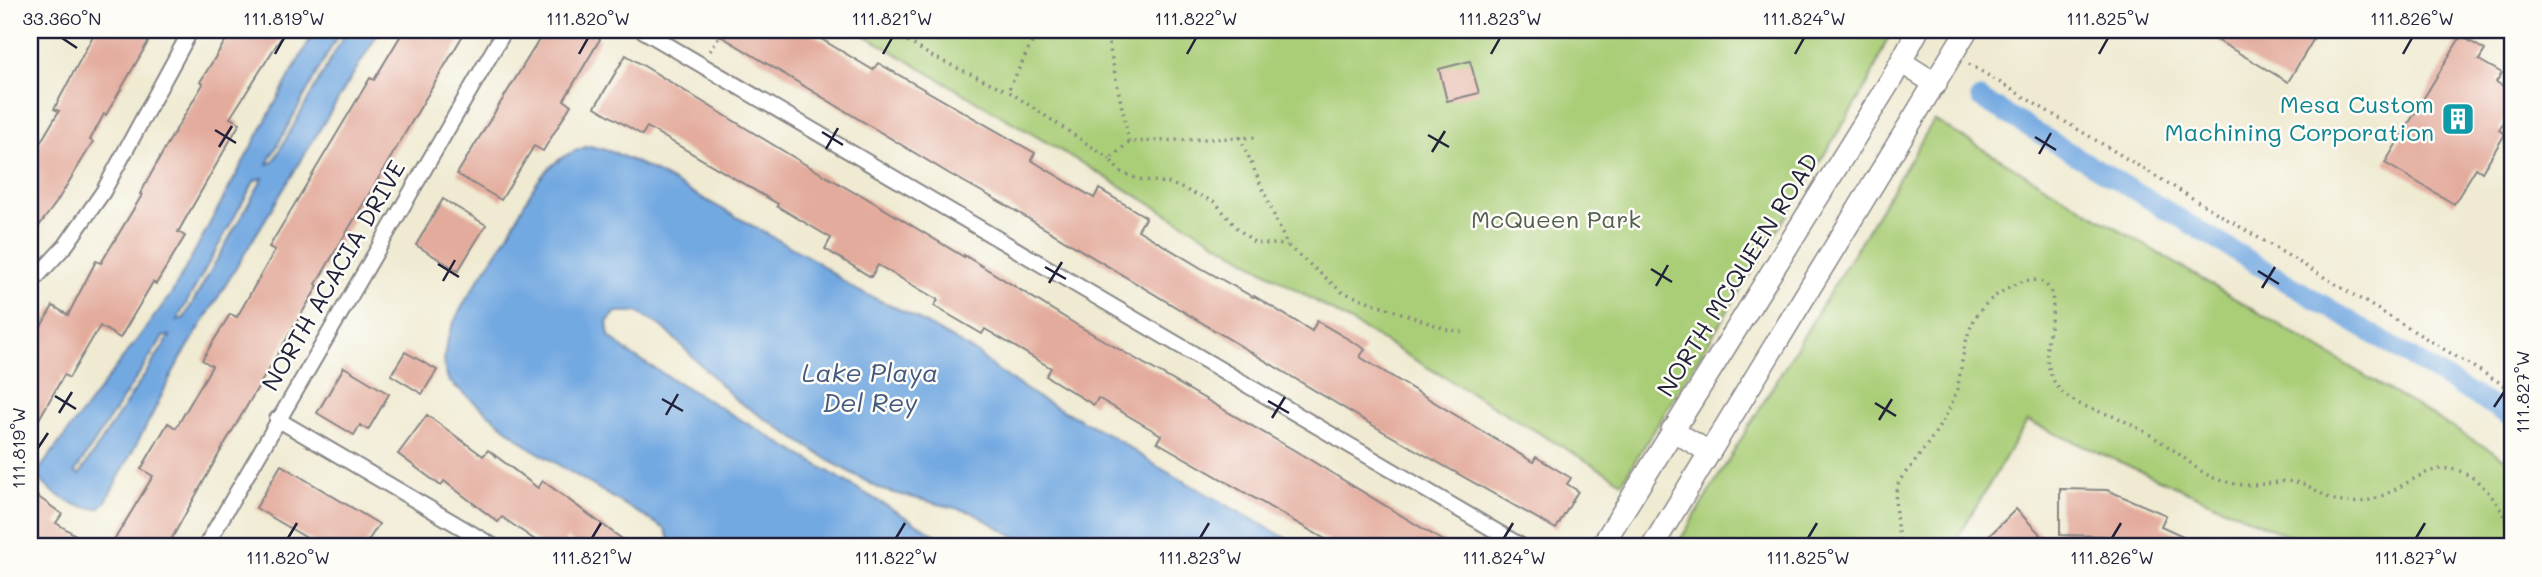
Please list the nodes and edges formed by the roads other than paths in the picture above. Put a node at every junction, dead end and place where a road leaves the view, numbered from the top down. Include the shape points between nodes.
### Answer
1 (191, 30) edge
2 (505, 30) edge
3 (642, 30) edge
4 (1918, 30) edge
5 (1968, 30) edge
6 (1900, 62) junction
7 (1936, 84) junction
8 (30, 284) edge
9 (277, 419) junction
10 (1672, 430) junction
11 (1709, 452) junction
12 (205, 547) edge
13 (495, 547) edge
14 (1523, 547) edge
15 (1601, 547) edge
16 (1652, 547) edge

1 - 8 street via 103,192 66,245
2 - 9 street, NORTH ACACIA DRIVE
3 - 14 street
4 - 6 main road, NORTH MCQUEEN ROAD
5 - 7 main road
6 - 7 main road
6 - 10 main road, NORTH MCQUEEN ROAD
7 - 11 main road
9 - 12 street, NORTH ACACIA DRIVE
9 - 13 street
10 - 11 main road
10 - 15 main road, NORTH MCQUEEN ROAD
11 - 16 main road

